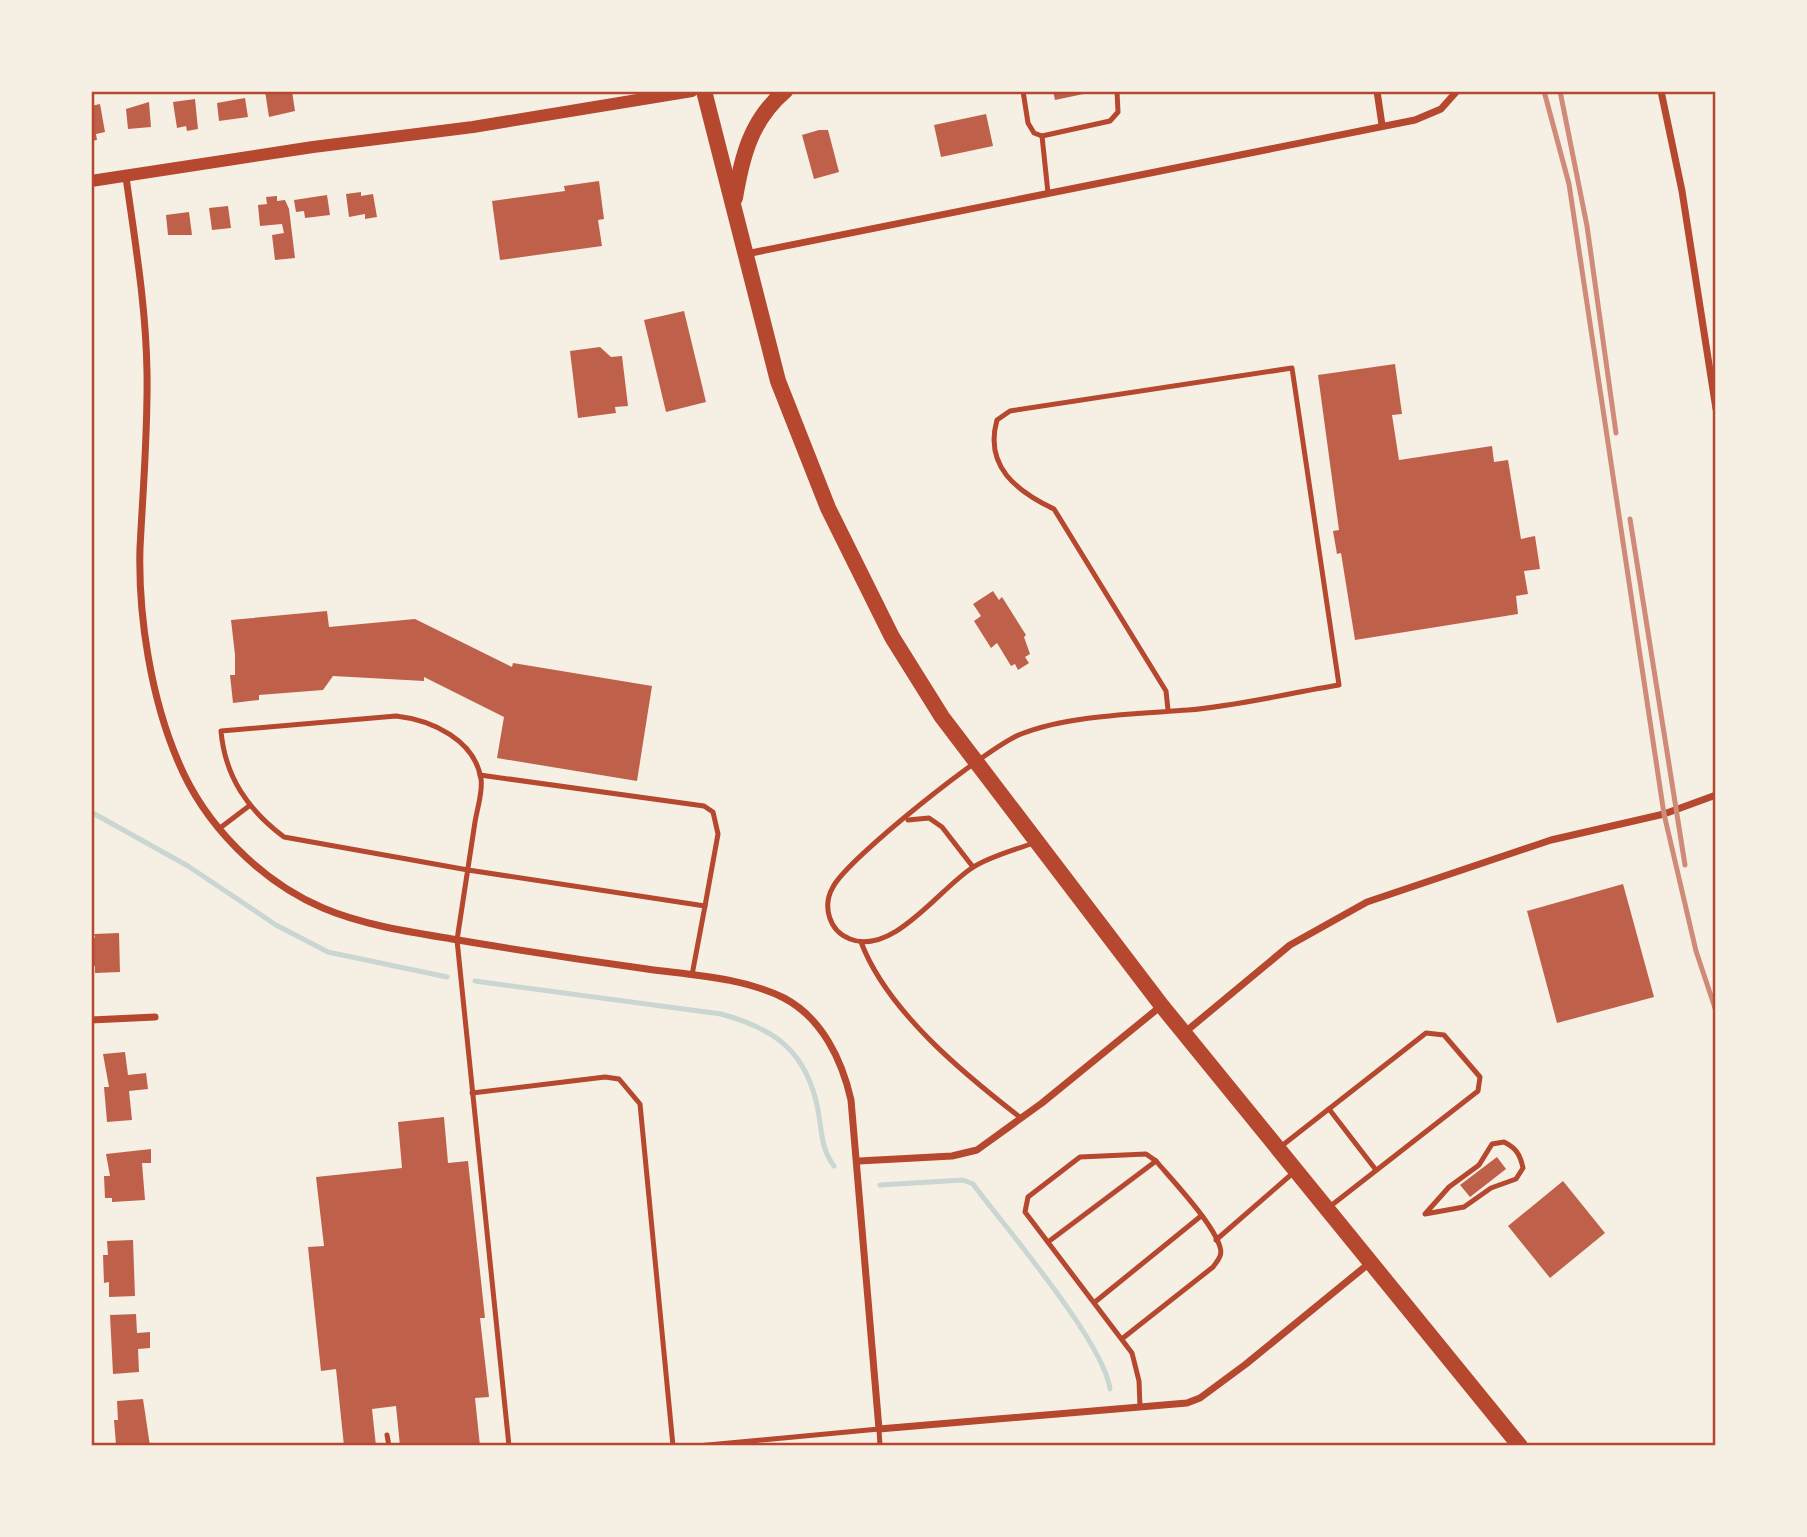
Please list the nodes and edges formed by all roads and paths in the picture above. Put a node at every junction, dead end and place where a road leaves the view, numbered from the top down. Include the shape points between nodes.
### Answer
1 (692, 91) edge
2 (704, 91) edge
3 (785, 91) edge
4 (1023, 91) edge
5 (1117, 91) edge
6 (1377, 91) edge
7 (1457, 91) edge
8 (1661, 91) edge
9 (622, 98) edge
10 (1382, 125) junction
11 (1042, 136) junction
12 (125, 177) junction
13 (91, 181) edge
14 (1048, 193) junction
15 (734, 208) junction
16 (746, 255) junction
17 (1716, 410) edge
18 (1168, 710) junction
19 (975, 760) junction
20 (480, 775) junction
21 (1716, 796) edge
22 (249, 806) junction
23 (903, 821) junction
24 (220, 828) junction
25 (1037, 842) junction
26 (973, 867) junction
27 (468, 870) junction
28 (705, 906) junction
29 (457, 940) junction
30 (861, 943) junction
31 (692, 975) junction
32 (1162, 1006) junction
33 (155, 1017) dead end
34 (91, 1020) edge
35 (1184, 1033) junction
36 (472, 1093) junction
37 (1328, 1109) junction
38 (1021, 1118) junction
39 (1279, 1148) junction
40 (859, 1161) junction
41 (1156, 1161) junction
42 (1297, 1170) junction
43 (1376, 1170) junction
44 (1328, 1208) junction
45 (1425, 1214) joint
46 (1201, 1216) junction
47 (1216, 1240) junction
48 (1048, 1242) junction
49 (1372, 1261) junction
50 (1095, 1302) junction
51 (1123, 1338) junction
52 (1140, 1408) junction
53 (878, 1429) junction
54 (387, 1435) dead end
55 (389, 1446) edge
56 (509, 1446) edge
57 (673, 1446) edge
58 (697, 1446) edge
59 (880, 1446) edge
60 (1520, 1446) edge

1 - 9 street
2 - 15 main road
3 - 15 main road via 766,108 748,139
4 - 11 lane via 1028,123
5 - 11 lane via 1118,112 1110,121
6 - 10 street
7 - 10 street via 1441,109 1415,120
8 - 17 street via 1682,191
9 - 12 street
10 - 14 street
11 - 14 lane
12 - 13 street
12 - 24 street via 145,314 147,421 140,551 149,651 178,761 202,807
14 - 16 street
15 - 16 main road
16 - 19 main road via 778,381 828,508 892,637
18 - 18 lane via 1339,685 1292,368 1010,411 996,420 991,440 1005,476 1030,498 1054,509 1166,691
18 - 19 lane via 1021,734
19 - 23 lane
19 - 25 main road
20 - 22 lane via 471,752 459,740 412,718 221,731 223,752
20 - 27 lane
20 - 28 lane via 704,806 713,812 718,834
21 - 35 street via 1664,814 1551,840 1367,902 1290,945
22 - 24 lane
22 - 27 lane via 284,837
23 - 26 lane via 929,818 942,827
23 - 30 lane via 850,866 828,895 827,913 834,928
24 - 29 street via 240,851 285,887 323,908
25 - 26 lane
25 - 32 main road
26 - 30 lane via 891,936
27 - 28 lane
27 - 29 lane
28 - 31 lane
29 - 31 street
29 - 36 lane
30 - 38 lane via 870,967 939,1051
31 - 40 street via 785,999 810,1019 833,1046 845,1074
32 - 35 main road
32 - 38 street
33 - 34 street
35 - 39 main road
36 - 56 lane
36 - 57 lane via 605,1077 619,1079 640,1104
37 - 39 lane
37 - 43 lane
37 - 43 lane via 1432,1031 1444,1035 1479,1077 1478,1091
38 - 40 street via 977,1150 952,1156
39 - 42 main road
40 - 53 street
41 - 46 lane
41 - 48 lane
41 - 48 lane via 1146,1154 1073,1160 1024,1203 1025,1212
42 - 44 main road
42 - 47 lane
43 - 44 lane
44 - 49 main road
45 - 45 lane via 1464,1207 1491,1188 1516,1180 1523,1168 1514,1147 1504,1142 1492,1144 1479,1165
46 - 47 lane
46 - 50 lane
47 - 51 lane via 1220,1256 1213,1267
48 - 50 lane
49 - 52 street via 1200,1398
49 - 60 main road
50 - 51 lane
51 - 52 lane via 1139,1381
52 - 53 street
53 - 58 lane
53 - 59 lane
54 - 55 lane

